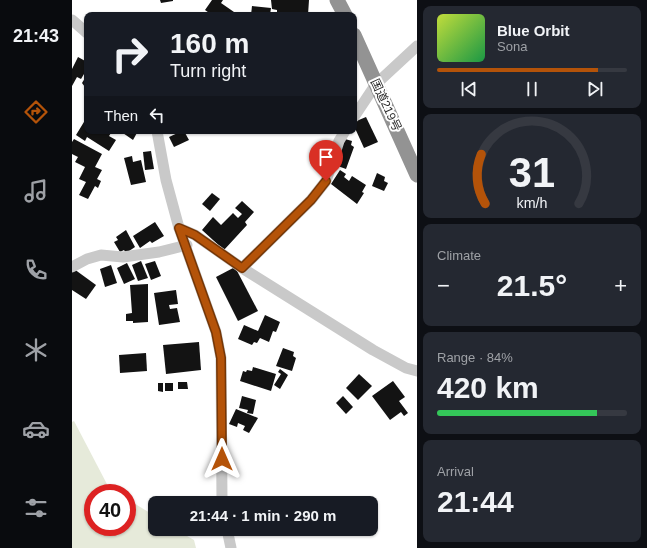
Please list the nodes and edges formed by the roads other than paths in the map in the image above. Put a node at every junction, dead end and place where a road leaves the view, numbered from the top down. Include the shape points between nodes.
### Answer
1 (337, 0) edge
2 (343, 12) edge
3 (72, 20) edge
4 (84, 30) edge
5 (357, 42) edge
6 (417, 46) edge
7 (376, 84) junction
8 (357, 112) edge
9 (158, 134) edge
10 (343, 134) edge
11 (417, 175) edge
12 (179, 228) junction
13 (187, 245) junction
14 (72, 267) edge
15 (242, 268) junction
16 (417, 371) edge
17 (222, 496) edge
18 (228, 536) edge
19 (231, 548) edge

1 - 2 highway
3 - 4 street
5 - 7 highway, 国道219号
6 - 7 street
7 - 8 street
7 - 11 highway, 国道219号
9 - 12 street
10 - 15 street via 326,181 311,200
12 - 13 street
12 - 15 street via 195,235
13 - 14 street via 123,257 101,255
13 - 17 street via 216,332 221,358
15 - 16 street via 373,350 406,368
18 - 19 street

